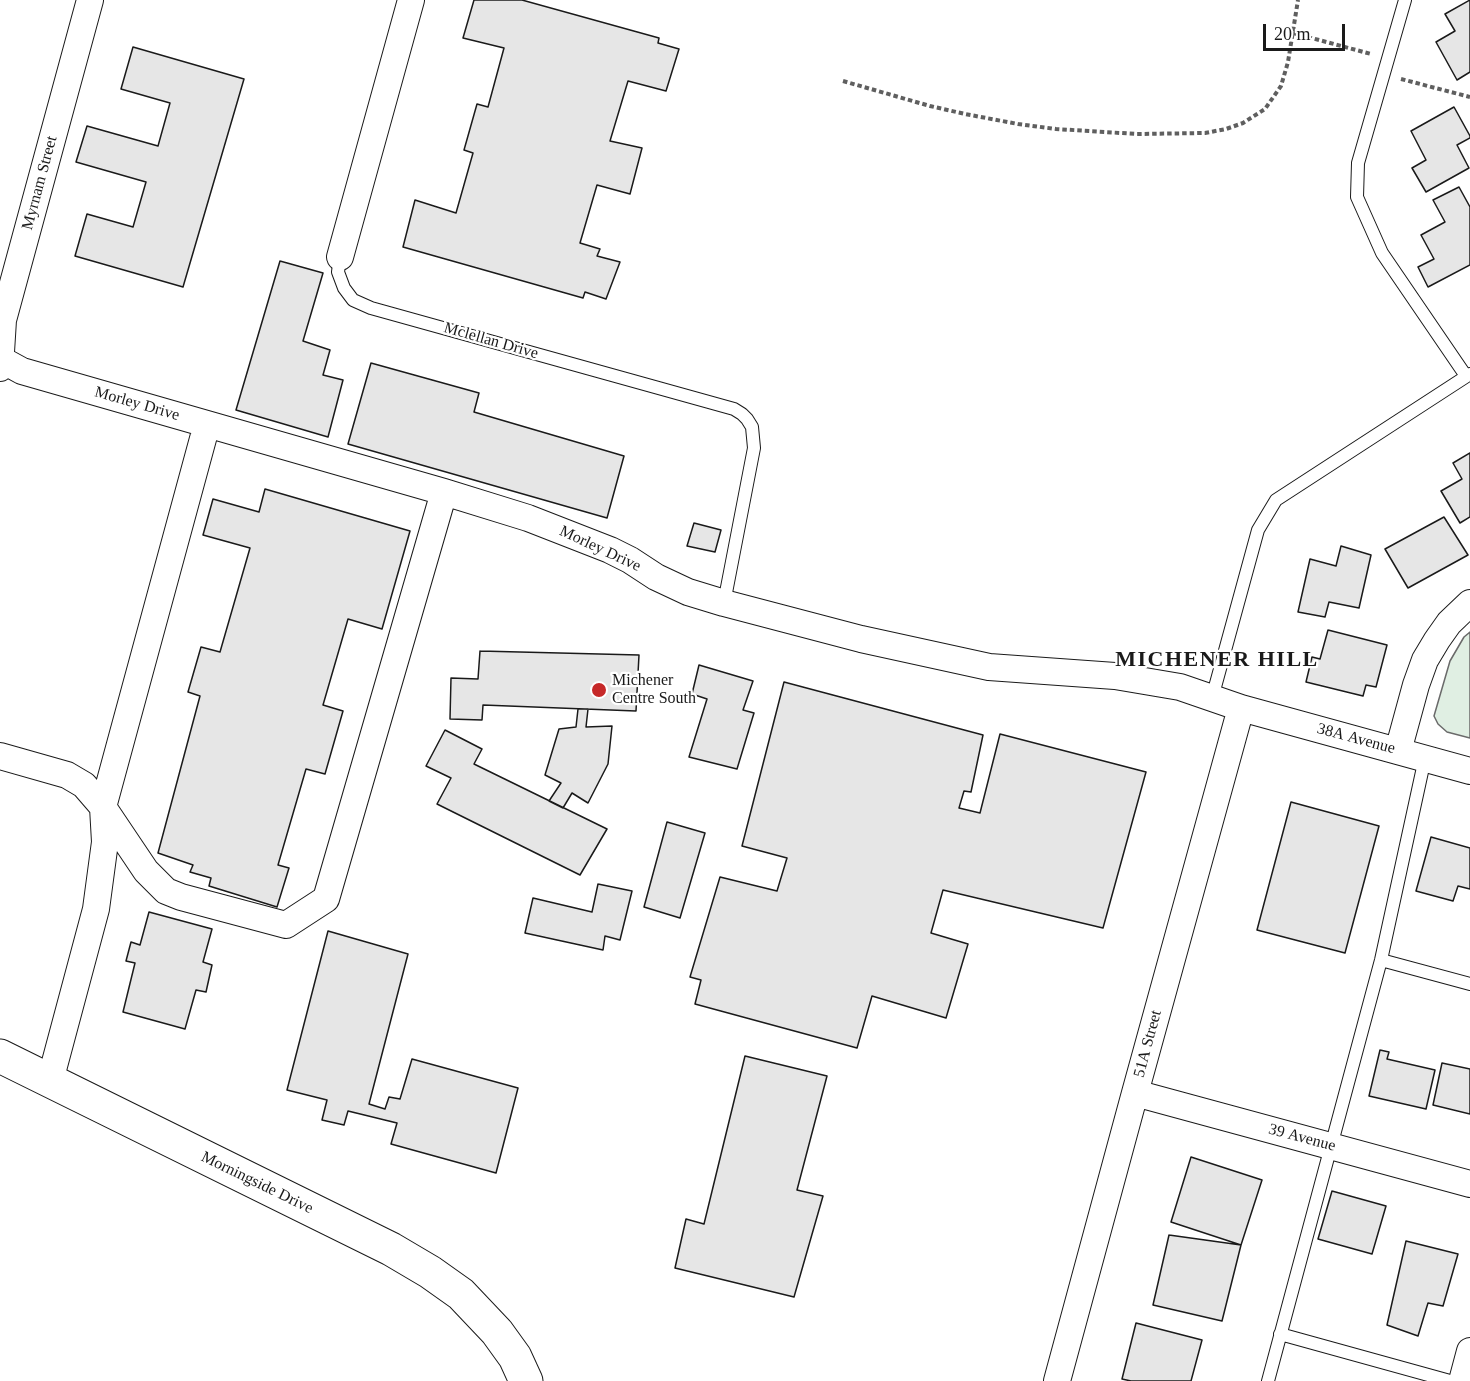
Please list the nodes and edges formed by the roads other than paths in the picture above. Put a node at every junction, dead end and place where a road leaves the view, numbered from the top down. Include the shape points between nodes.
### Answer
1 (90, 0) edge
2 (411, 0) edge
3 (1405, 0) edge
4 (340, 257) joint
5 (0, 359) edge
6 (0, 368) edge
7 (1468, 375) edge
8 (207, 424) junction
9 (444, 492) junction
10 (724, 603) junction
11 (1470, 603) edge
12 (1212, 698) junction
13 (1241, 708) junction
14 (1398, 751) junction
15 (0, 756) edge
16 (1425, 759) junction
17 (1470, 771) edge
18 (103, 807) junction
19 (1381, 960) junction
20 (1470, 984) edge
21 (0, 1056) edge
22 (50, 1081) junction
23 (1135, 1093) junction
24 (1331, 1146) junction
25 (1470, 1184) edge
26 (1280, 1334) junction
27 (1470, 1351) edge
28 (526, 1381) edge
29 (1058, 1381) edge
30 (1268, 1381) edge
31 (1450, 1381) edge
32 (1462, 1381) edge

1 - 5 street, Myrnam Street via 3,320
2 - 4 street, Mclellan Drive
3 - 7 lane via 1358,163 1357,197 1382,253
4 - 10 lane, Mclellan Drive via 338,272 344,288 353,300 371,308 742,414 752,427 754,448
5 - 6 street, Myrnam Street
5 - 8 street, Morley Drive via 22,371
7 - 12 lane via 1276,500 1258,530
8 - 9 street, Morley Drive
8 - 18 street
9 - 10 street, Morley Drive via 569,534 620,555 680,588
9 - 18 street via 326,899 286,925 166,891 146,871
10 - 12 street, Morley Drive via 989,667 1115,676 1180,687
11 - 14 street via 1449,623 1425,660
12 - 13 street, Morley Drive
13 - 14 street, 38A Avenue
13 - 23 street, 51A Street
14 - 16 street, 38A Avenue
15 - 18 street via 75,778
16 - 17 street, 38A Avenue
16 - 19 lane
18 - 22 street via 105,842 96,909
19 - 20 lane
19 - 24 lane
21 - 22 street, Morningside Drive
22 - 28 street, Morningside Drive via 391,1249 430,1272 461,1294 497,1332
23 - 24 street, 39 Avenue
23 - 29 street, 51A Street
24 - 25 street, 39 Avenue
24 - 26 lane
26 - 30 lane
26 - 31 lane
27 - 32 street

